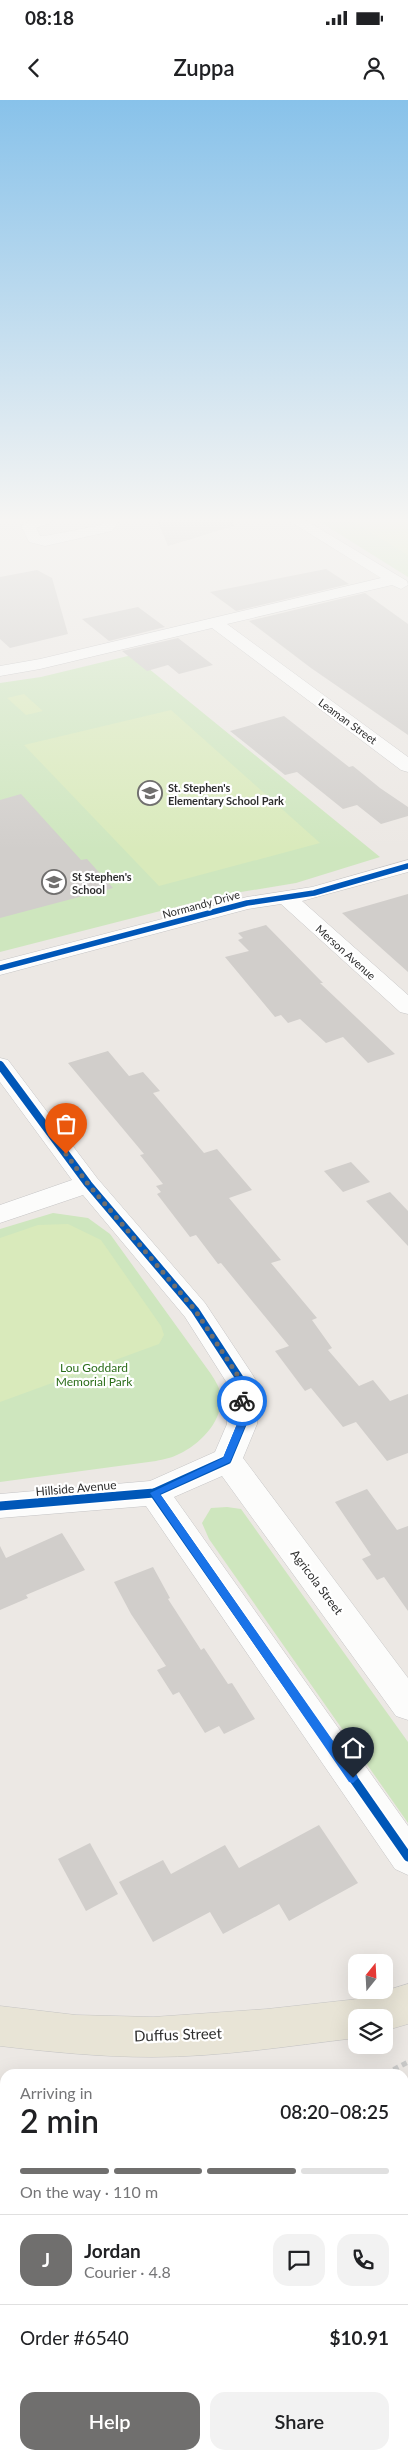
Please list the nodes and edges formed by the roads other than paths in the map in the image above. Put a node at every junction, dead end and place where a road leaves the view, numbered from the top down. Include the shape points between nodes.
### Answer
1 (185, 630) edge
2 (225, 630) edge
3 (0, 671) edge
4 (408, 766) edge
5 (408, 866) edge
6 (284, 897) junction
7 (0, 968) edge
8 (408, 1007) edge
9 (0, 1065) edge
10 (88, 1184) junction
11 (0, 1214) edge
12 (227, 1460) junction
13 (154, 1493) junction
14 (0, 1506) edge
15 (408, 1704) edge
16 (408, 1858) edge
17 (408, 2004) edge
18 (390, 2009) edge
19 (348, 2019) edge
20 (0, 2026) edge

1 - 3 street
2 - 4 street, Leaman Street
5 - 6 street, Normandy Drive via 314,893
6 - 7 street, Normandy Drive via 247,903
6 - 8 street, Merson Avenue
9 - 10 street
10 - 11 street
10 - 12 street via 195,1310 242,1382 242,1424
12 - 13 street, Hillside Avenue
12 - 15 street, Agricola Street
13 - 14 street, Hillside Avenue
13 - 16 street
17 - 18 main road, Duffus Street
19 - 20 main road, Duffus Street via 153,2037 76,2035

